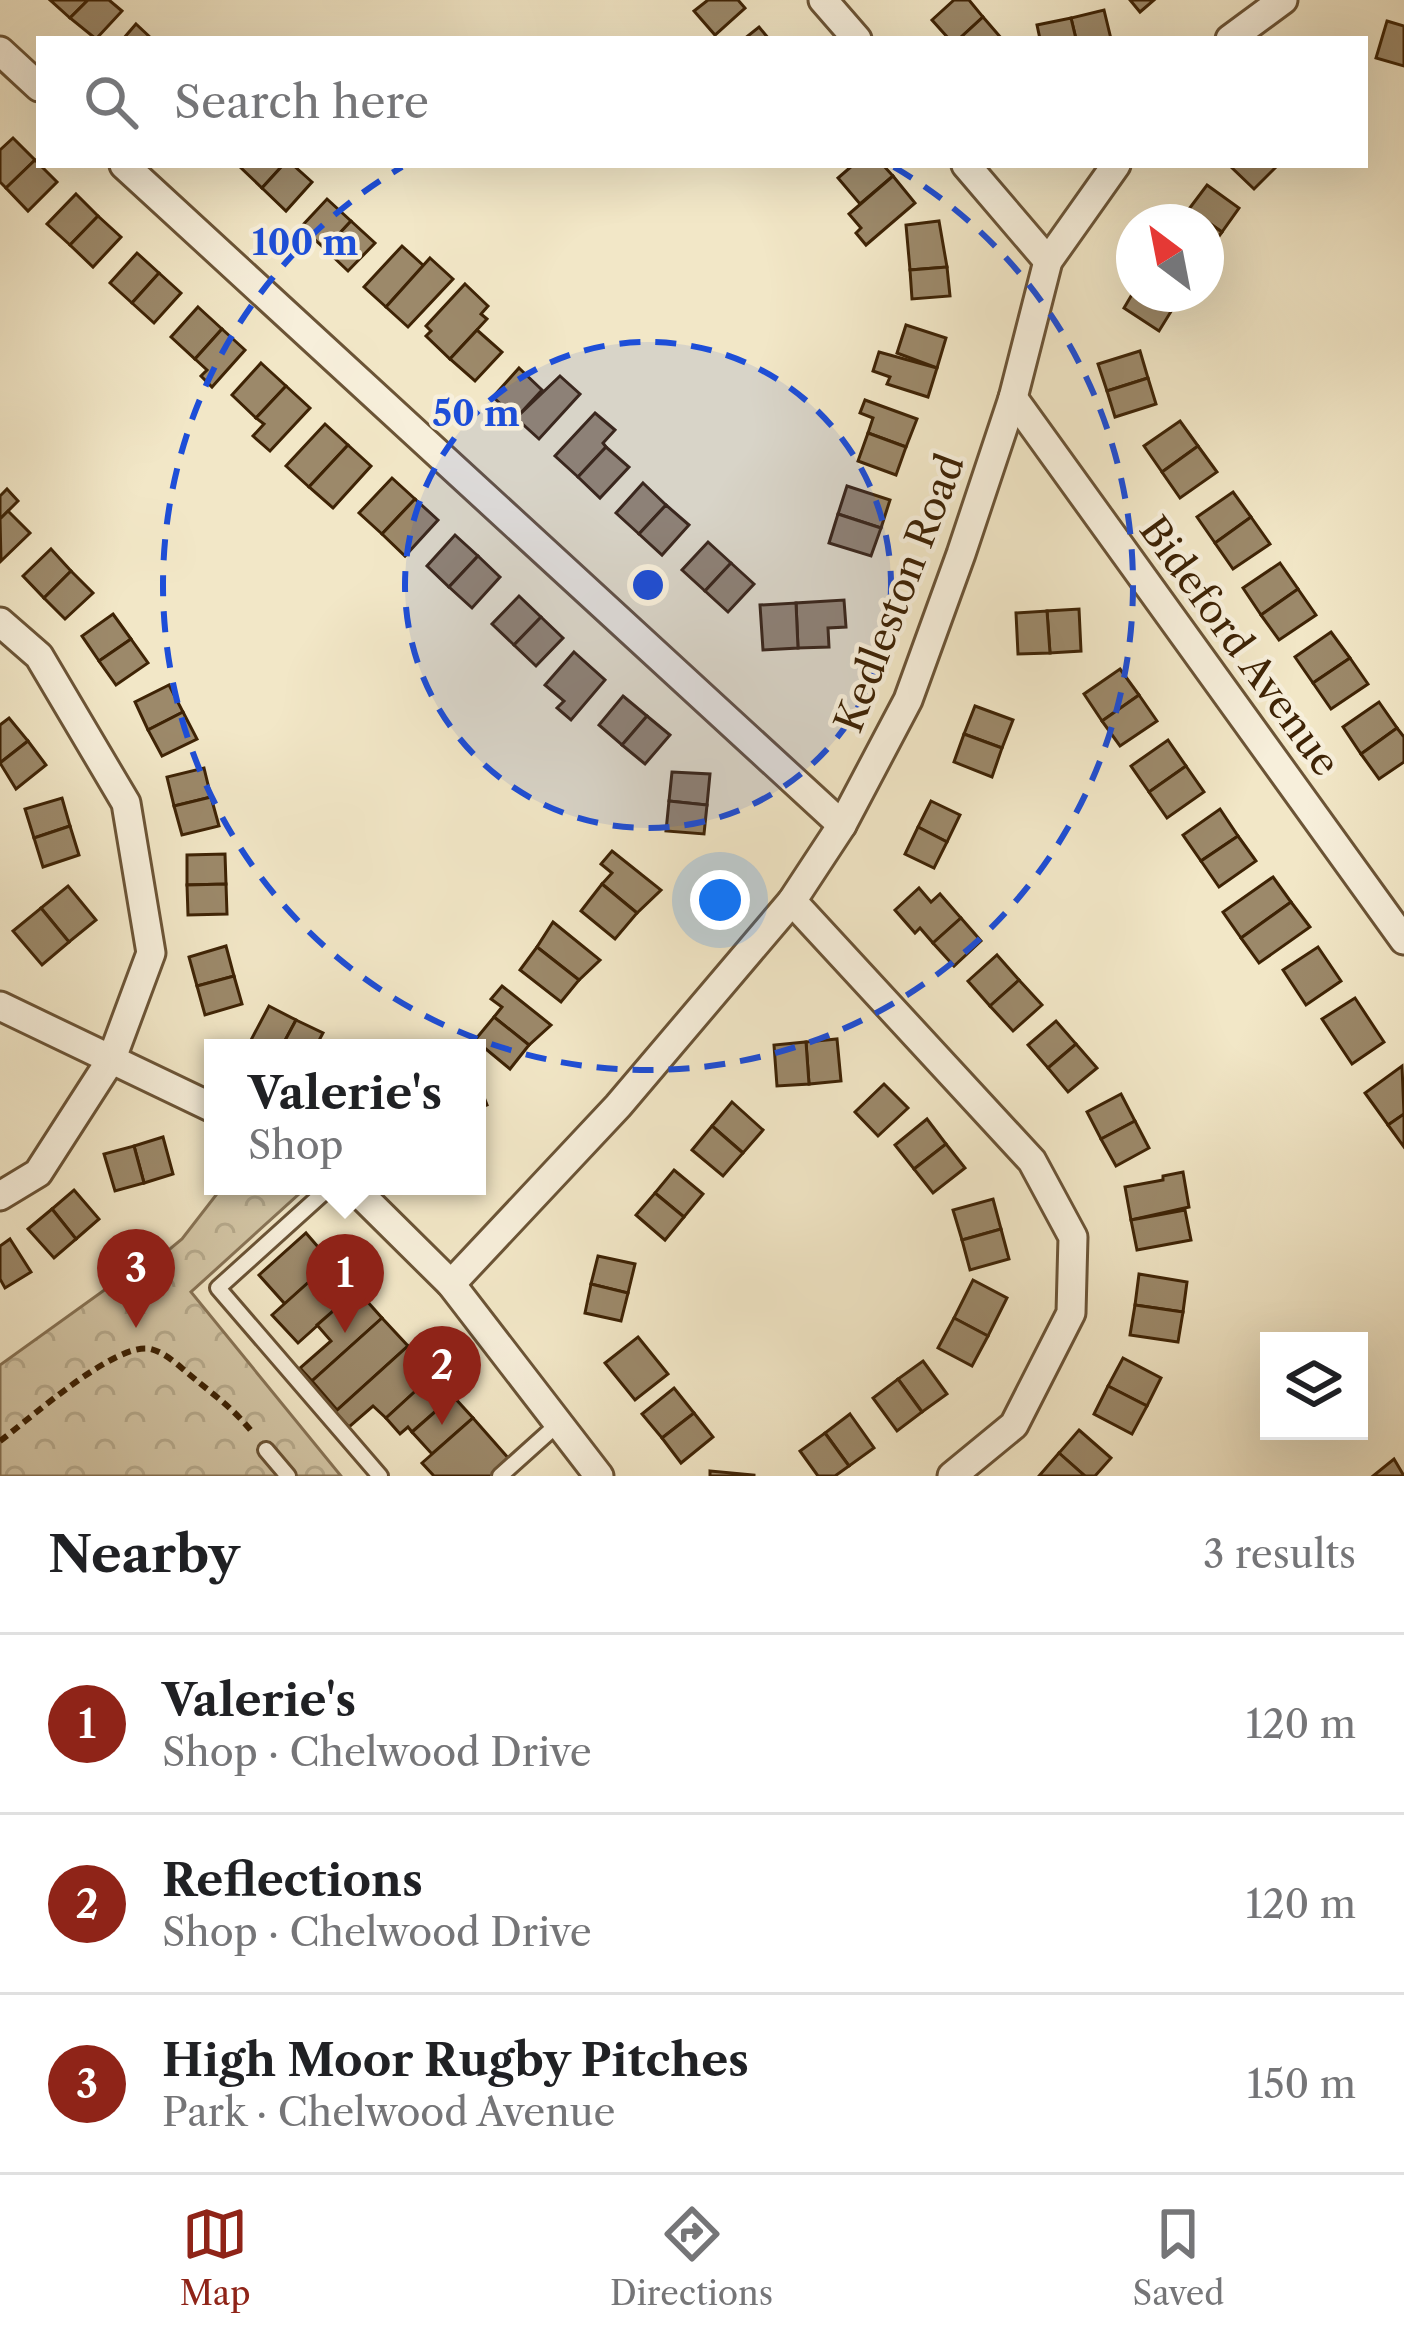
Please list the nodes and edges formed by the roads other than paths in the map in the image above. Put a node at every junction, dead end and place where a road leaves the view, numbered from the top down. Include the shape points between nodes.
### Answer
1 (823, 0) edge
2 (1282, 0) edge
3 (854, 36) edge
4 (1234, 36) edge
5 (0, 51) edge
6 (36, 83) edge
7 (127, 168) edge
8 (969, 168) edge
9 (1114, 168) edge
10 (1048, 260) junction
11 (1013, 398) junction
12 (0, 622) edge
13 (842, 825) junction
14 (792, 901) junction
15 (1404, 940) edge
16 (0, 1006) edge
17 (112, 1058) junction
18 (204, 1104) edge
19 (321, 1195) edge
20 (361, 1195) edge
21 (0, 1196) edge
22 (452, 1284) junction
23 (559, 1423) junction
24 (266, 1450) road end
25 (592, 1474) edge
26 (288, 1476) edge
27 (380, 1476) edge
28 (500, 1476) edge
29 (952, 1476) edge

1 - 3 street
2 - 4 street
5 - 6 street
7 - 13 street
8 - 10 street
9 - 10 street, Kedleston Road
10 - 11 street, Kedleston Road
11 - 13 street, Kedleston Road via 908,700
11 - 15 street, Bideford Avenue
12 - 17 street via 38,656 126,803 151,953
13 - 14 street, Kedleston Road
14 - 22 street, Kedleston Road
14 - 29 street via 1032,1161 1073,1237 1071,1313 1014,1425
16 - 17 street
17 - 18 street
17 - 21 street via 38,1173
19 - 27 lane via 218,1288
20 - 22 street
22 - 23 street
23 - 25 street
23 - 28 lane
24 - 26 lane

